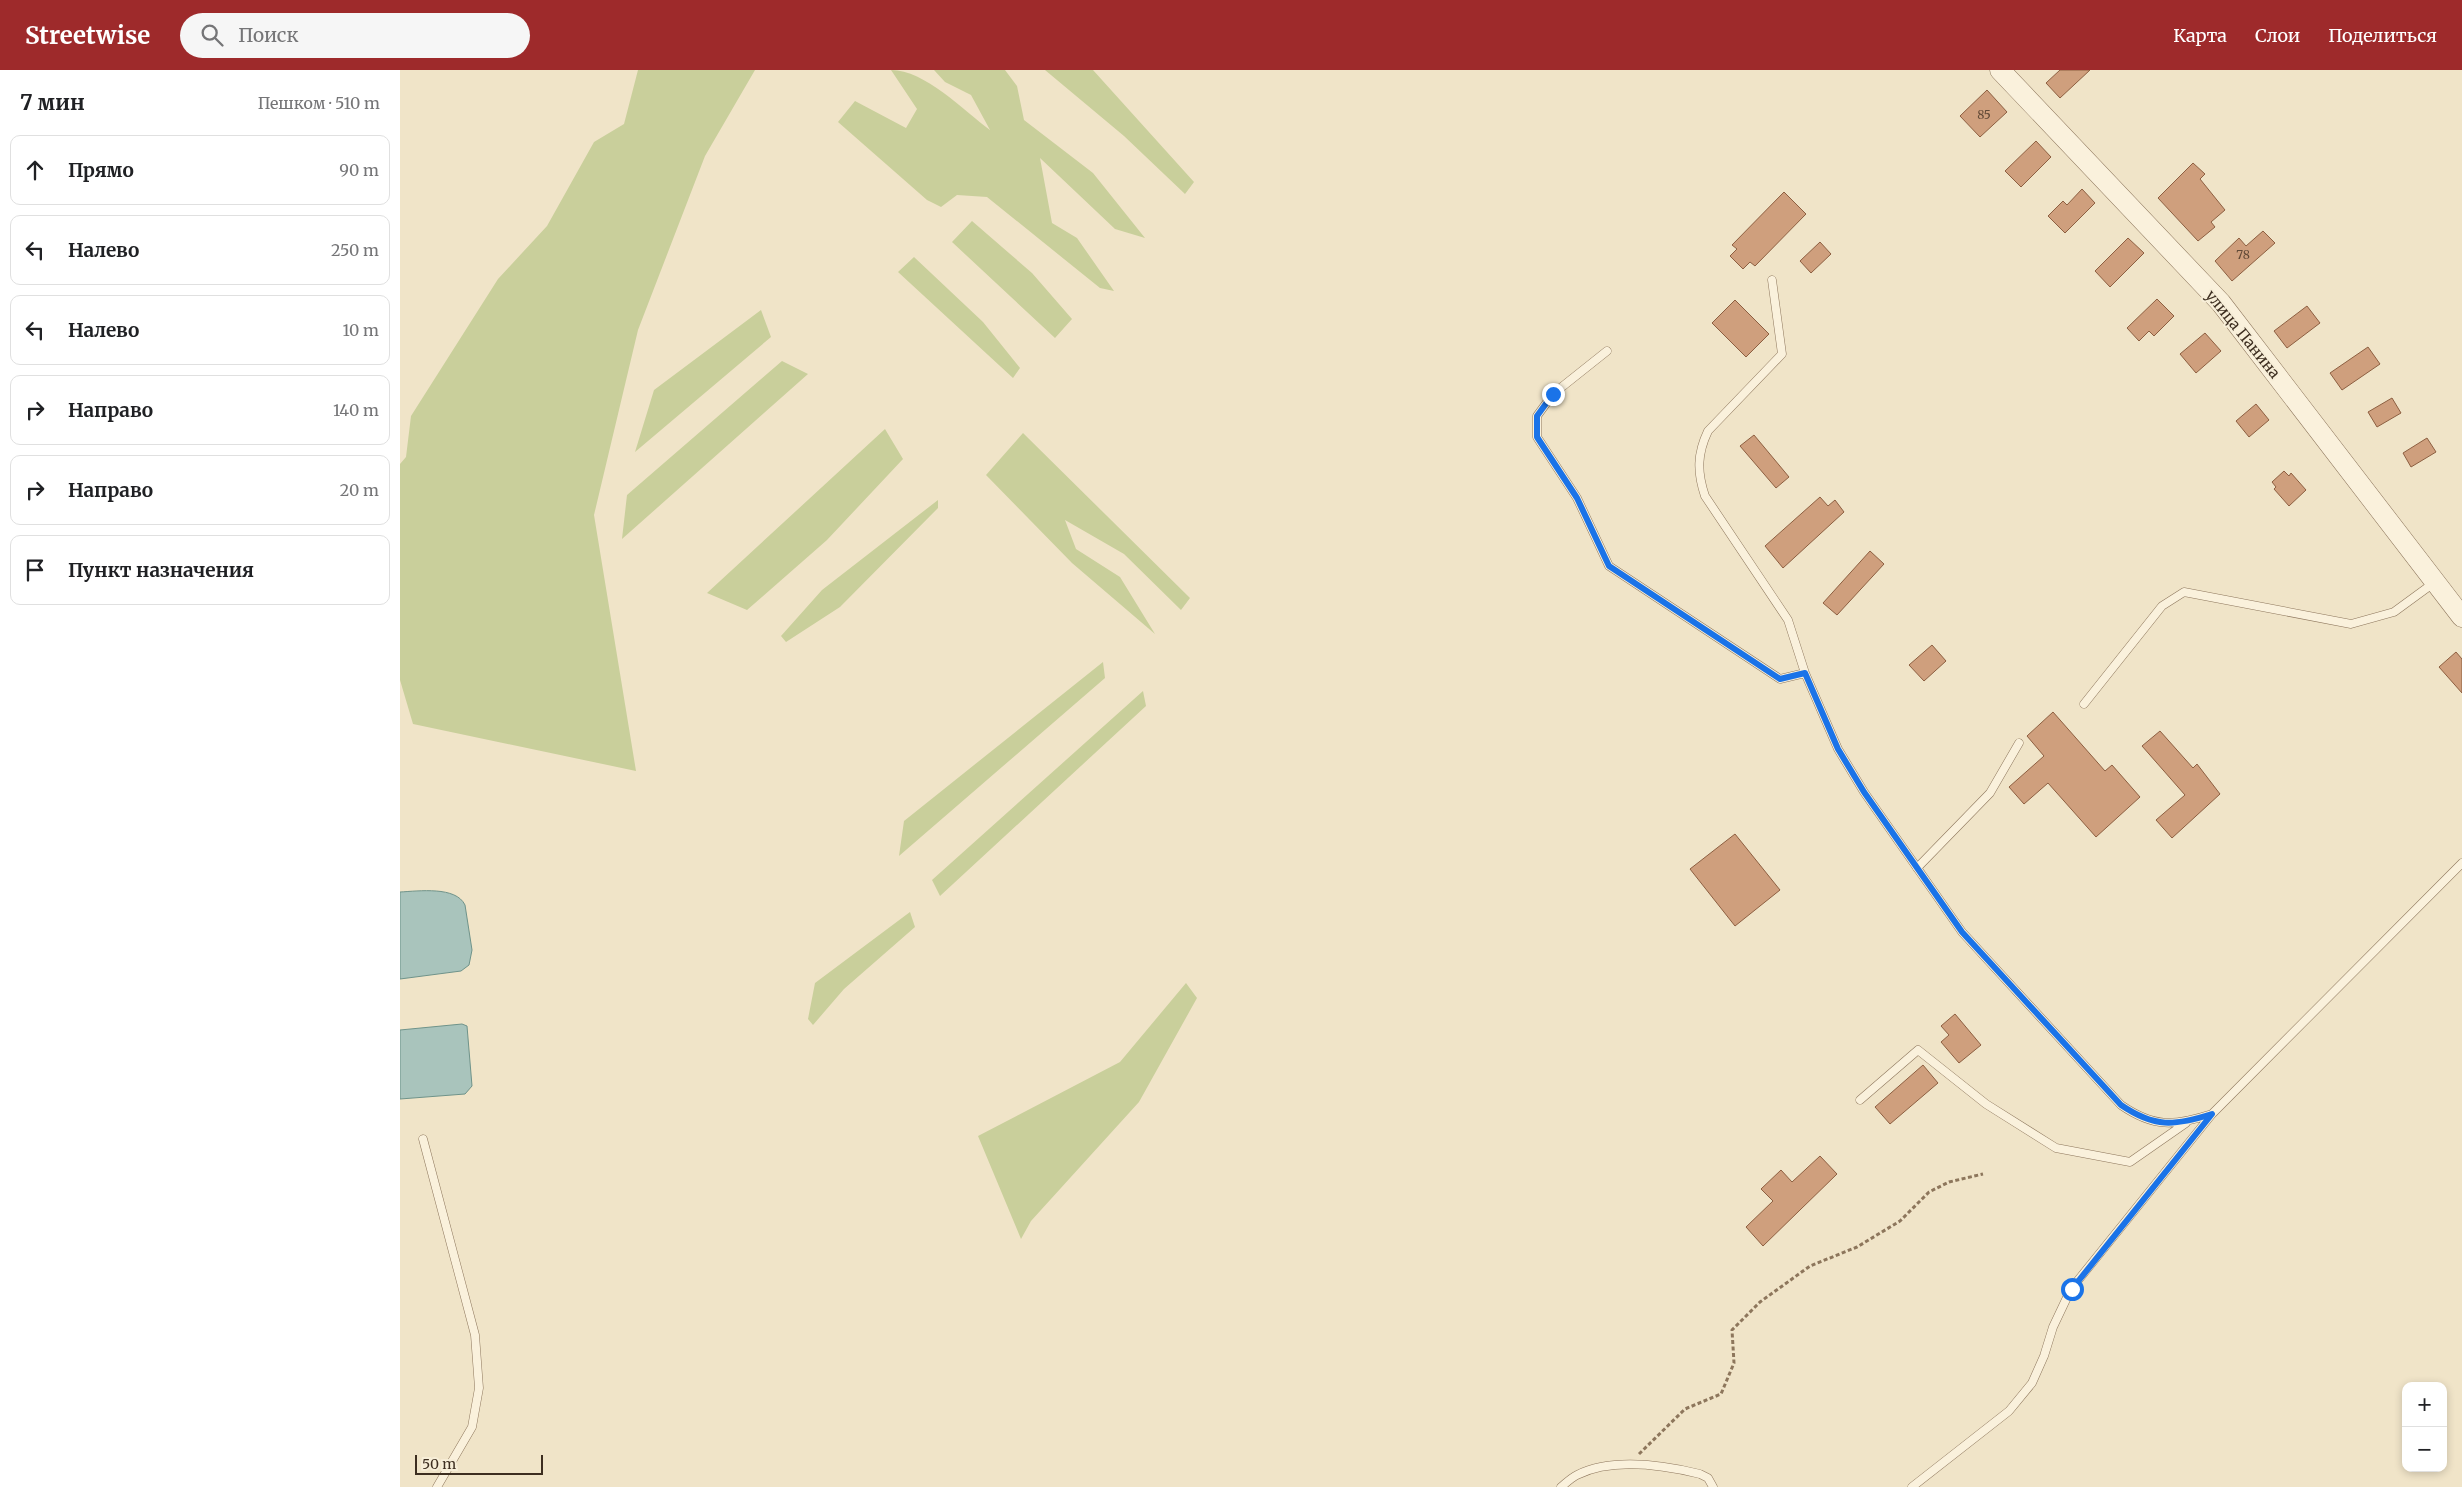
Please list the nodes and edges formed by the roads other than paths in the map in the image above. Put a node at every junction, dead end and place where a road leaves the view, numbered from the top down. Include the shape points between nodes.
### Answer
1 (2000, 70) edge
2 (1772, 280) dead end
3 (1607, 352) dead end
4 (2435, 582) junction
5 (2462, 617) edge
6 (1805, 673) junction
7 (2084, 704) dead end
8 (2019, 743) dead end
9 (2462, 863) edge
10 (1917, 868) junction
11 (1860, 1100) dead end
12 (2212, 1114) junction
13 (2187, 1122) junction
14 (424, 1139) dead end
15 (437, 1487) edge
16 (1561, 1487) edge
17 (1713, 1487) edge
18 (1912, 1487) edge

1 - 4 street, улица Панина via 2221,303
2 - 6 lane via 1782,354 1708,431 1698,464 1699,479 1705,496 1788,620
3 - 6 lane via 1553,394 1537,416 1537,437 1577,498 1609,566 1780,679
4 - 5 street, улица Панина
4 - 7 lane via 2394,612 2350,624 2184,592 2162,606
6 - 10 lane via 1838,749
8 - 10 lane via 1990,793
9 - 12 lane
10 - 13 lane via 1962,932 2121,1105 2152,1121 2168,1124
11 - 13 lane via 1918,1050 1986,1104 2056,1148 2130,1162
12 - 13 lane
12 - 18 lane via 2072,1289 2032,1383 2009,1411
14 - 15 lane via 475,1335 479,1388 472,1427
16 - 17 lane via 1576,1475 1603,1467 1625,1466 1651,1466 1700,1474 1708,1478

